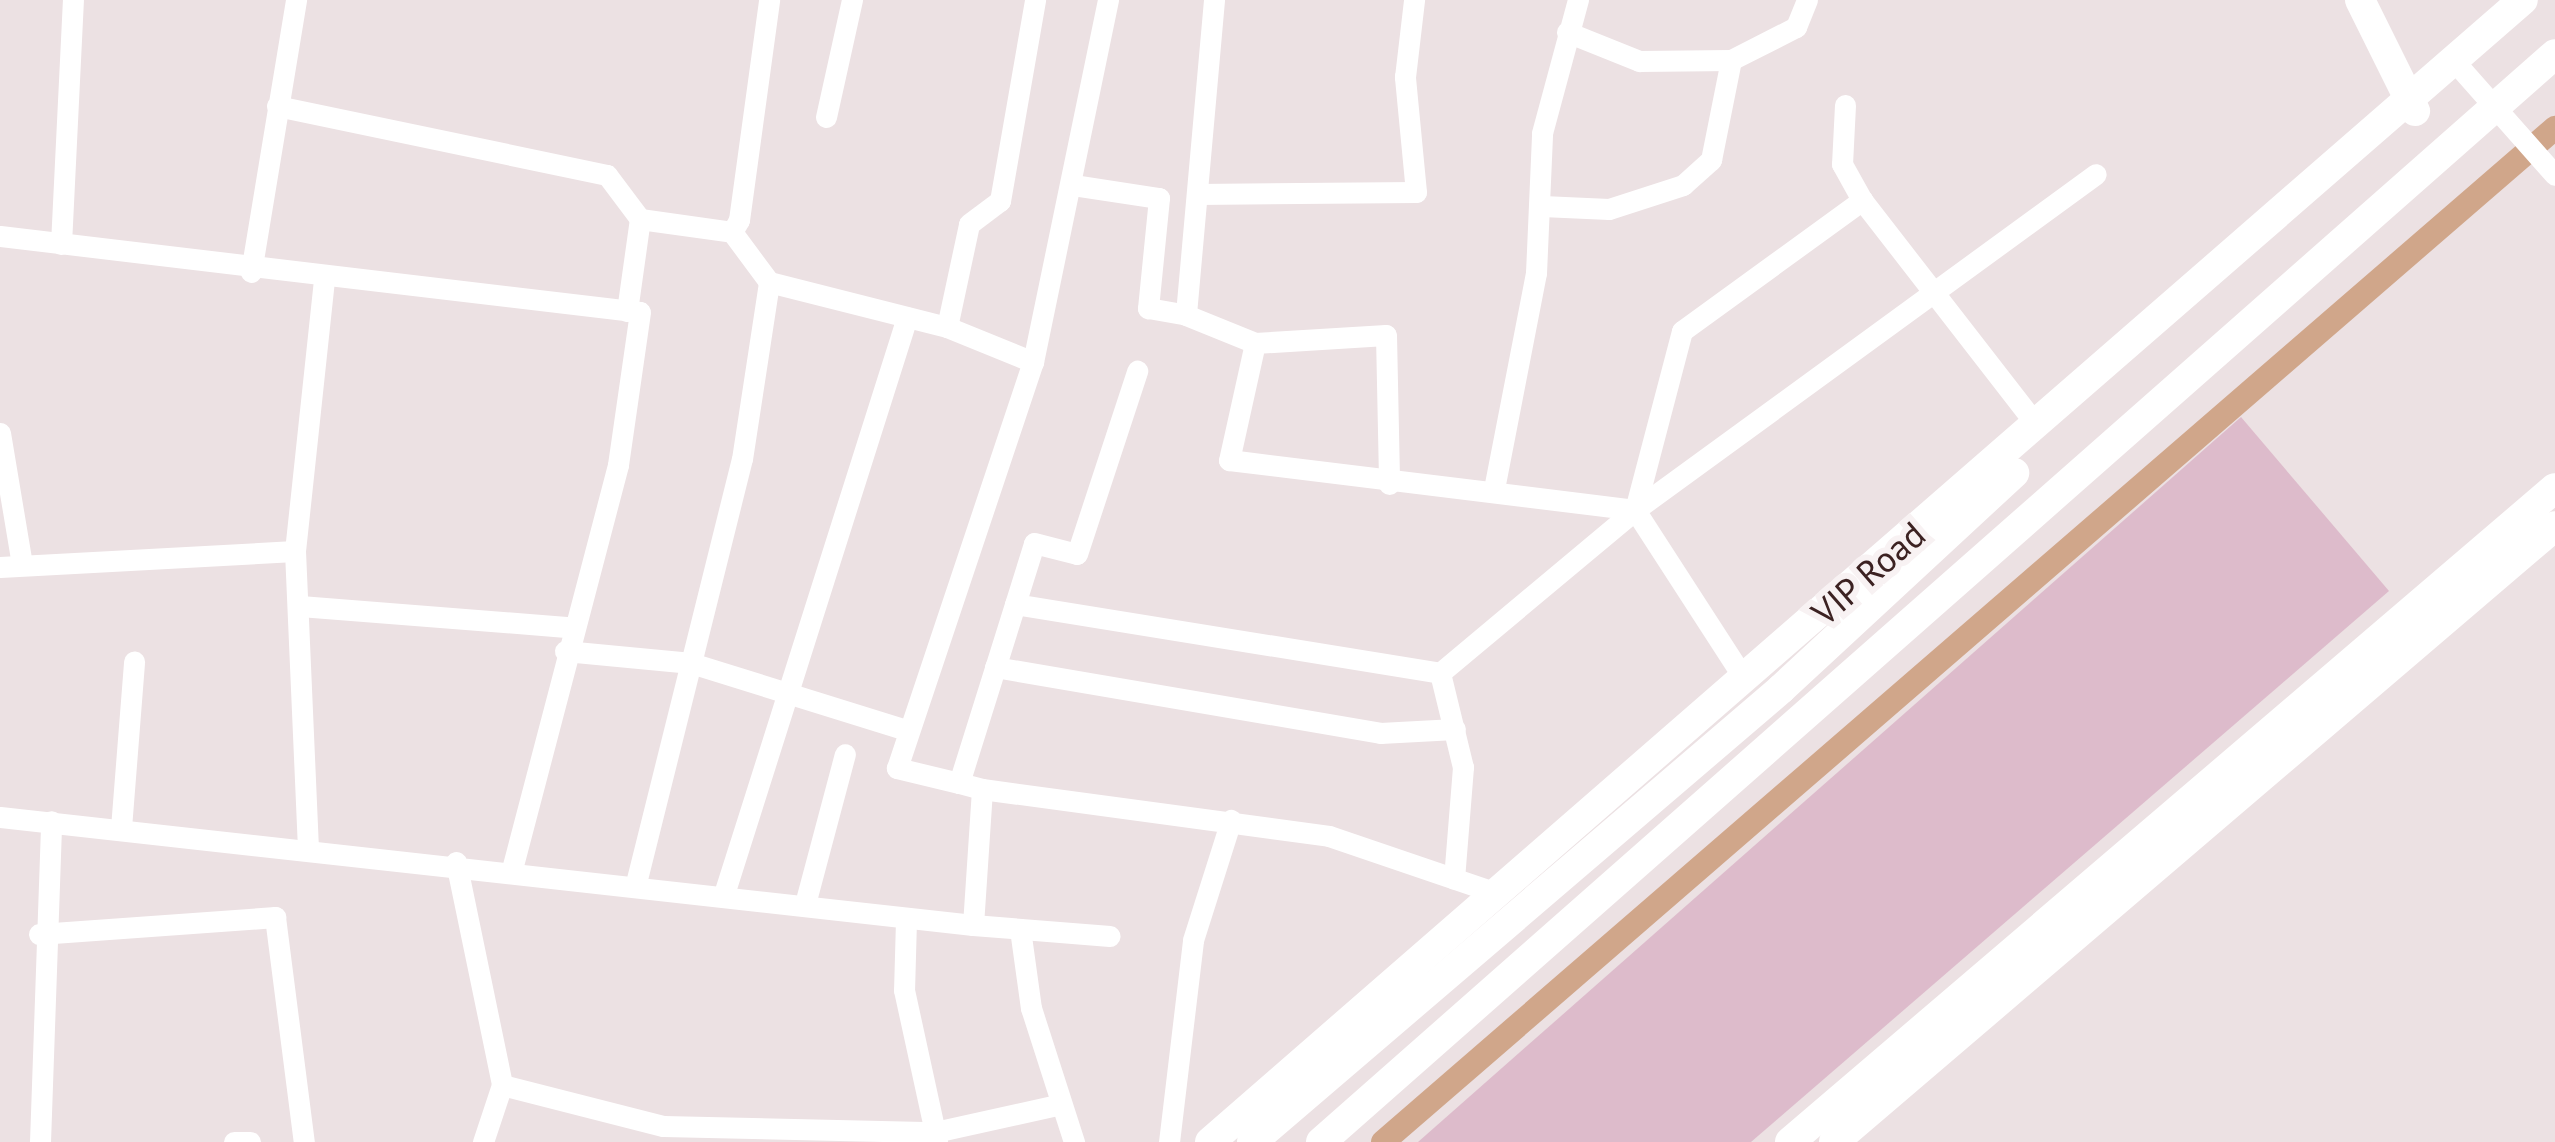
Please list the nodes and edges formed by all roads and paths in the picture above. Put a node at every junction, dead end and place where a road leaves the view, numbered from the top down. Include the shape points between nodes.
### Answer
1 (73, 0) edge
2 (296, 0) edge
3 (769, 0) edge
4 (852, 0) edge
5 (1035, 0) edge
6 (1108, 0) edge
7 (1214, 0) edge
8 (1414, 0) edge
9 (1578, 0) edge
10 (1807, 0) edge
11 (2360, 0) edge
12 (2523, 0) edge
13 (2542, 0) edge
14 (1567, 32) junction
15 (2555, 54) edge
16 (1731, 60) junction
17 (2462, 70) junction
18 (1845, 105) dead end
19 (2412, 105) junction
20 (2495, 105) junction
21 (277, 106) junction
22 (826, 117) dead end
23 (2096, 174) dead end
24 (2555, 175) edge
25 (1073, 185) junction
26 (1197, 194) junction
27 (1862, 200) junction
28 (1542, 206) junction
29 (640, 219) junction
30 (732, 232) junction
31 (0, 236) edge
32 (62, 244) junction
33 (251, 272) junction
34 (324, 278) junction
35 (769, 282) junction
36 (1934, 291) junction
37 (627, 310) junction
38 (1186, 315) junction
39 (907, 317) junction
40 (946, 327) junction
41 (1256, 343) junction
42 (1033, 362) junction
43 (1137, 371) dead end
44 (2037, 426) junction
45 (0, 434) edge
46 (1389, 484) junction
47 (1494, 488) junction
48 (2555, 488) edge
49 (1634, 510) junction
50 (2555, 526) edge
51 (295, 551) junction
52 (11, 566) edge
53 (1015, 604) junction
54 (300, 606) junction
55 (569, 627) junction
56 (565, 651) junction
57 (134, 662) dead end
58 (691, 663) junction
59 (995, 667) junction
60 (1440, 673) junction
61 (1745, 680) junction
62 (782, 698) junction
63 (1455, 729) junction
64 (909, 731) junction
65 (845, 754) dead end
66 (959, 783) junction
67 (982, 790) junction
68 (0, 817) edge
69 (1231, 820) junction
70 (52, 821) junction
71 (121, 828) junction
72 (308, 847) junction
73 (456, 862) junction
74 (512, 868) junction
75 (1454, 879) junction
76 (636, 883) junction
77 (724, 894) junction
78 (1499, 894) junction
79 (805, 904) junction
80 (906, 920) junction
81 (973, 925) junction
82 (1020, 929) junction
83 (39, 934) junction
84 (1110, 936) dead end
85 (502, 1084) junction
86 (1057, 1105) junction
87 (936, 1137) edge
88 (1817, 1137) edge
89 (40, 1142) edge
90 (234, 1142) edge
91 (250, 1142) edge
92 (304, 1142) edge
93 (483, 1142) edge
94 (1074, 1142) edge
95 (1169, 1142) edge
96 (1210, 1142) edge
97 (1252, 1142) edge
98 (1321, 1142) edge

1 - 32 street
2 - 21 street
3 - 30 street
4 - 22 street
5 - 40 street via 1000,201 969,224
6 - 25 street
7 - 26 street
8 - 26 street via 1405,77 1416,192
9 - 14 street
10 - 16 street via 1796,27
11 - 19 street
12 - 19 street, VIP Road
13 - 17 street, VIP Road
14 - 16 street via 1639,61
14 - 28 street via 1542,133
15 - 20 street, VIP Road
16 - 28 street via 1711,160 1683,185 1609,208
17 - 19 street, VIP Road
17 - 20 street
18 - 27 street via 1842,164
19 - 44 street, VIP Road
19 - 97 street, VIP Road via 1781,688
20 - 24 street
20 - 98 street, VIP Road
21 - 29 street via 607,175
21 - 33 street
23 - 36 street
25 - 38 street via 1159,198 1148,308
25 - 42 street
26 - 38 street
27 - 36 street
27 - 49 street via 1682,331
28 - 47 street
29 - 30 street
29 - 37 street
30 - 35 street
31 - 32 street
32 - 33 street
33 - 34 street
34 - 37 street
34 - 51 street
35 - 39 street
35 - 58 street via 742,459
36 - 44 street
36 - 49 street
37 - 55 street via 640,313 618,465
38 - 41 street
39 - 40 street
39 - 62 street
40 - 42 street
41 - 46 street via 1386,335
41 - 46 street via 1229,460
42 - 64 street
43 - 53 street via 1077,554 1034,543
44 - 61 street, VIP Road
45 - 52 street
46 - 47 street
47 - 49 street
48 - 88 street
49 - 60 street
49 - 61 street
50 - 88 street
51 - 52 street
51 - 54 street
53 - 59 street
53 - 60 street
54 - 55 street
54 - 72 street
55 - 56 street
56 - 58 street
56 - 74 street
57 - 71 street
58 - 62 street
58 - 76 street
59 - 63 street via 1380,733
59 - 66 street
60 - 63 street
61 - 78 street, VIP Road
62 - 64 street
62 - 77 street
63 - 75 street via 1463,767
64 - 66 street via 897,768
65 - 79 street
66 - 67 street
67 - 69 street
67 - 81 street
68 - 70 street
69 - 75 street via 1329,836
69 - 95 street via 1193,940
70 - 71 street
70 - 83 street
71 - 72 street
72 - 73 street
73 - 74 street
73 - 85 street
74 - 76 street
75 - 78 street
76 - 77 street
77 - 79 street
78 - 96 street, VIP Road
79 - 80 street
80 - 81 street
80 - 87 street via 904,990
81 - 82 street
82 - 84 street
82 - 86 street
83 - 89 street
83 - 92 street via 275,917
85 - 87 street via 663,1126
85 - 93 street
86 - 87 street
86 - 94 street
90 - 91 street

